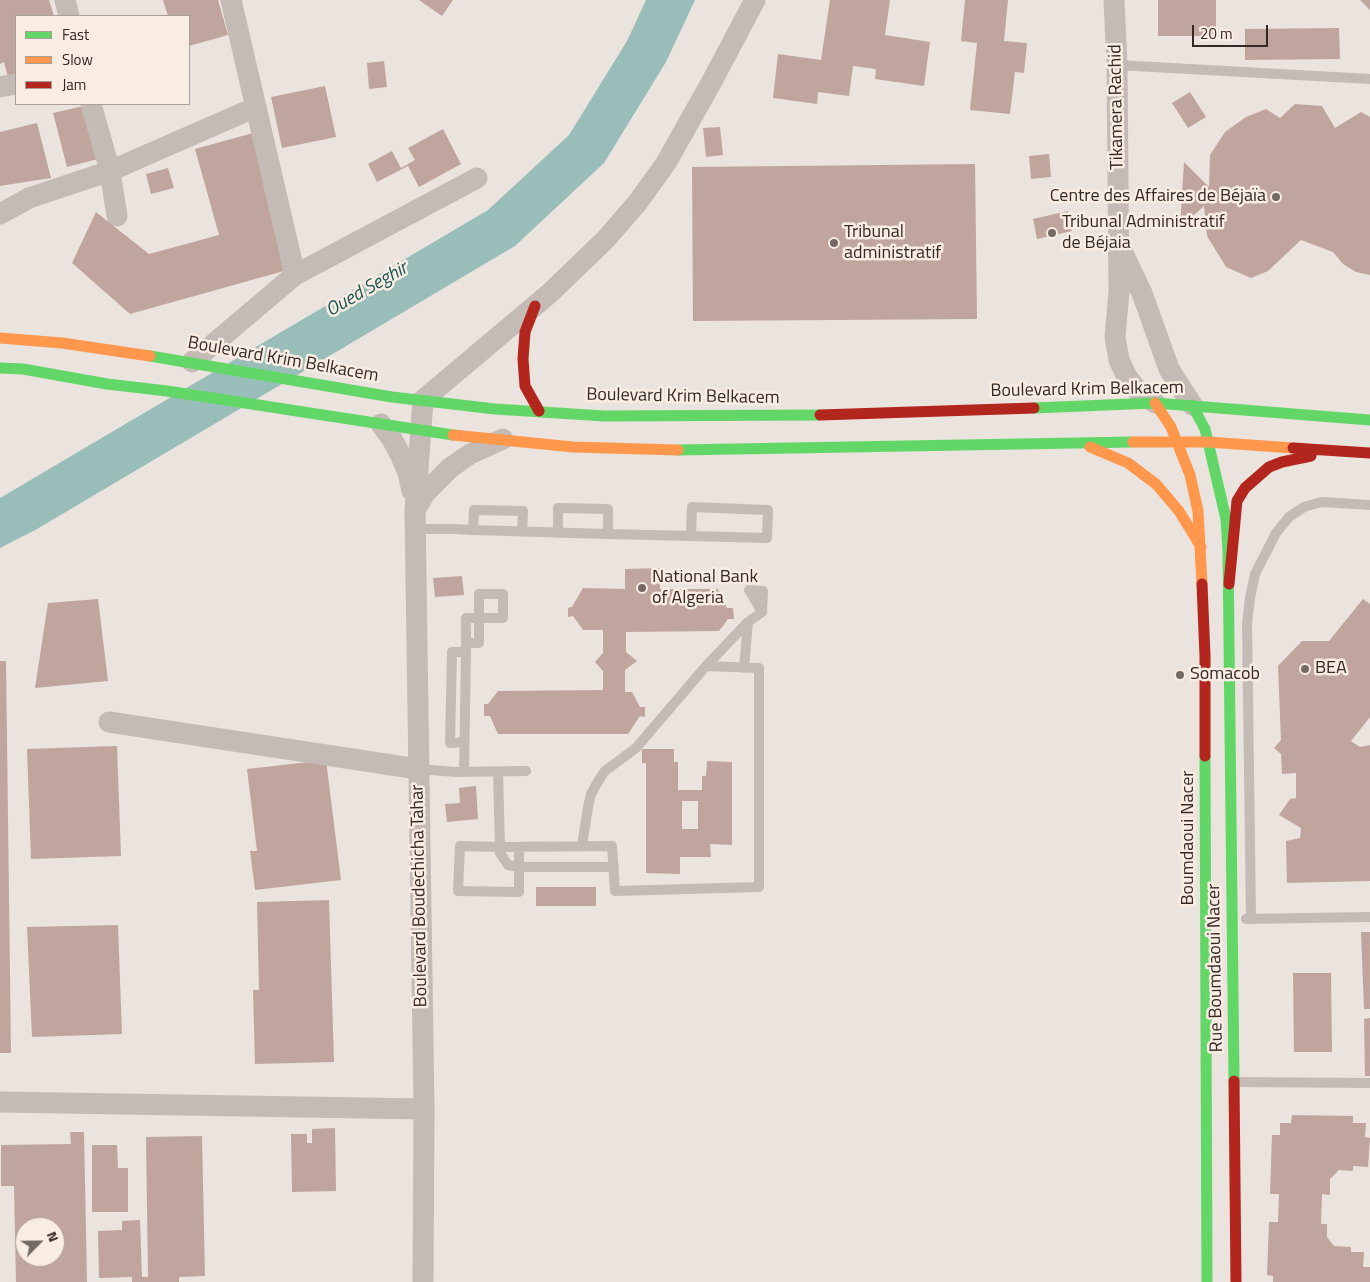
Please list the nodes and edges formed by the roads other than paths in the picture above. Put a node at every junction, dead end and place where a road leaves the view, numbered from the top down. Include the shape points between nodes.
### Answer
1 (65, 0) edge
2 (231, 0) edge
3 (755, 0) edge
4 (1114, 0) edge
5 (69, 15) edge
6 (1117, 66) junction
7 (1370, 78) edge
8 (15, 84) edge
9 (0, 87) edge
10 (91, 105) edge
11 (256, 107) junction
12 (110, 172) junction
13 (477, 178) dead end
14 (0, 214) edge
15 (117, 216) dead end
16 (1118, 244) junction
17 (295, 275) junction
18 (535, 306) junction
19 (0, 338) edge
20 (192, 362) junction
21 (0, 368) edge
22 (423, 400) junction
23 (1155, 403) junction
24 (1192, 405) junction
25 (539, 412) junction
26 (1370, 420) edge
27 (378, 423) junction
28 (421, 430) junction
29 (503, 439) junction
30 (1176, 441) junction
31 (1208, 442) junction
32 (1079, 444) junction
33 (1342, 451) junction
34 (1370, 453) edge
35 (1370, 505) edge
36 (416, 520) junction
37 (473, 530) junction
38 (522, 532) junction
39 (558, 532) junction
40 (608, 534) junction
41 (691, 536) junction
42 (1201, 547) junction
43 (1228, 584) junction
44 (762, 612) dead end
45 (480, 618) dead end
46 (748, 622) junction
47 (466, 648) junction
48 (706, 666) junction
49 (744, 668) junction
50 (109, 722) dead end
51 (465, 742) junction
52 (418, 768) junction
53 (526, 771) dead end
54 (464, 772) junction
55 (498, 772) junction
56 (582, 846) junction
57 (500, 847) junction
58 (518, 847) junction
59 (614, 866) junction
60 (519, 867) junction
61 (1370, 917) edge
62 (1220, 918) junction
63 (1252, 919) junction
64 (1221, 1082) junction
65 (1370, 1083) edge
66 (0, 1102) edge
67 (424, 1109) junction
68 (424, 1282) edge
69 (1207, 1282) edge
70 (1236, 1282) edge

1 - 5 street
2 - 11 street
3 - 18 street via 666,164 638,202
4 - 6 street, Tikamera Rachid
6 - 7 lane
6 - 16 street, Tikamera Rachid
8 - 9 street
10 - 12 street
11 - 12 street
11 - 17 street
12 - 14 street via 29,198
12 - 15 street
13 - 17 street
16 - 23 street, Tikamera Rachid via 1120,291 1115,337 1119,360 1138,391
16 - 24 street, Tikamera Rachid via 1142,293 1169,369
17 - 20 street
18 - 22 street
18 - 25 main road via 525,332 523,359 526,386
19 - 20 main road, Boulevard Krim Belkacem via 62,343
20 - 22 main road, Boulevard Krim Belkacem
21 - 27 main road
22 - 25 main road, Boulevard Krim Belkacem
22 - 28 street, Boulevard Boudechicha Tahar
23 - 24 main road, Boulevard Krim Belkacem
23 - 25 main road, Boulevard Krim Belkacem via 782,416 604,416
23 - 30 main road, Boumdaoui Nacer
24 - 26 main road, Boulevard Krim Belkacem
24 - 31 main road, Boumdaoui Nacer
27 - 28 main road
27 - 36 street, Boulevard Boudechicha Tahar via 392,439 408,474
28 - 29 main road
28 - 36 street, Boulevard Boudechicha Tahar
29 - 32 main road via 641,450
29 - 36 street via 470,454 450,468 426,492
30 - 31 main road
30 - 32 main road
30 - 42 main road, Boumdaoui Nacer via 1190,475
31 - 33 main road
31 - 43 main road, Boumdaoui Nacer via 1226,519
32 - 42 main road via 1128,463 1156,484 1179,511
33 - 34 main road
33 - 43 main road via 1282,462 1269,467 1245,488 1238,502
35 - 63 lane via 1321,502 1304,506 1276,533 1255,574 1247,623
36 - 37 lane
36 - 52 street, Boulevard Boudechicha Tahar
37 - 38 lane
37 - 38 lane via 474,510 522,511
38 - 39 lane
39 - 40 lane
39 - 40 lane via 558,508 608,510
40 - 41 lane
41 - 41 lane via 767,538 768,510 692,508
42 - 62 main road, Boumdaoui Nacer
43 - 62 main road, Boumdaoui Nacer
44 - 46 lane
45 - 47 lane via 479,643
46 - 48 lane
46 - 49 lane
47 - 51 lane
47 - 51 lane via 452,652 450,743
48 - 49 lane
48 - 56 lane via 636,748 600,778 591,794
49 - 59 lane via 759,668 759,887 615,891
50 - 52 street
51 - 54 lane
52 - 54 lane
52 - 67 street, Boulevard Boudechicha Tahar
53 - 55 lane
54 - 55 lane
55 - 57 lane
56 - 58 lane
56 - 59 lane via 612,846
57 - 58 lane
57 - 60 lane via 508,865
57 - 60 lane via 460,846 458,891 519,892
58 - 60 lane
59 - 60 lane
61 - 63 lane
62 - 63 lane
62 - 64 main road, Boumdaoui Nacer
62 - 64 main road, Rue Boumdaoui Nacer
64 - 65 lane
64 - 69 main road, Boumdaoui Nacer
64 - 70 main road, Rue Boumdaoui Nacer
66 - 67 street
67 - 68 street, Boulevard Boudechicha Tahar

